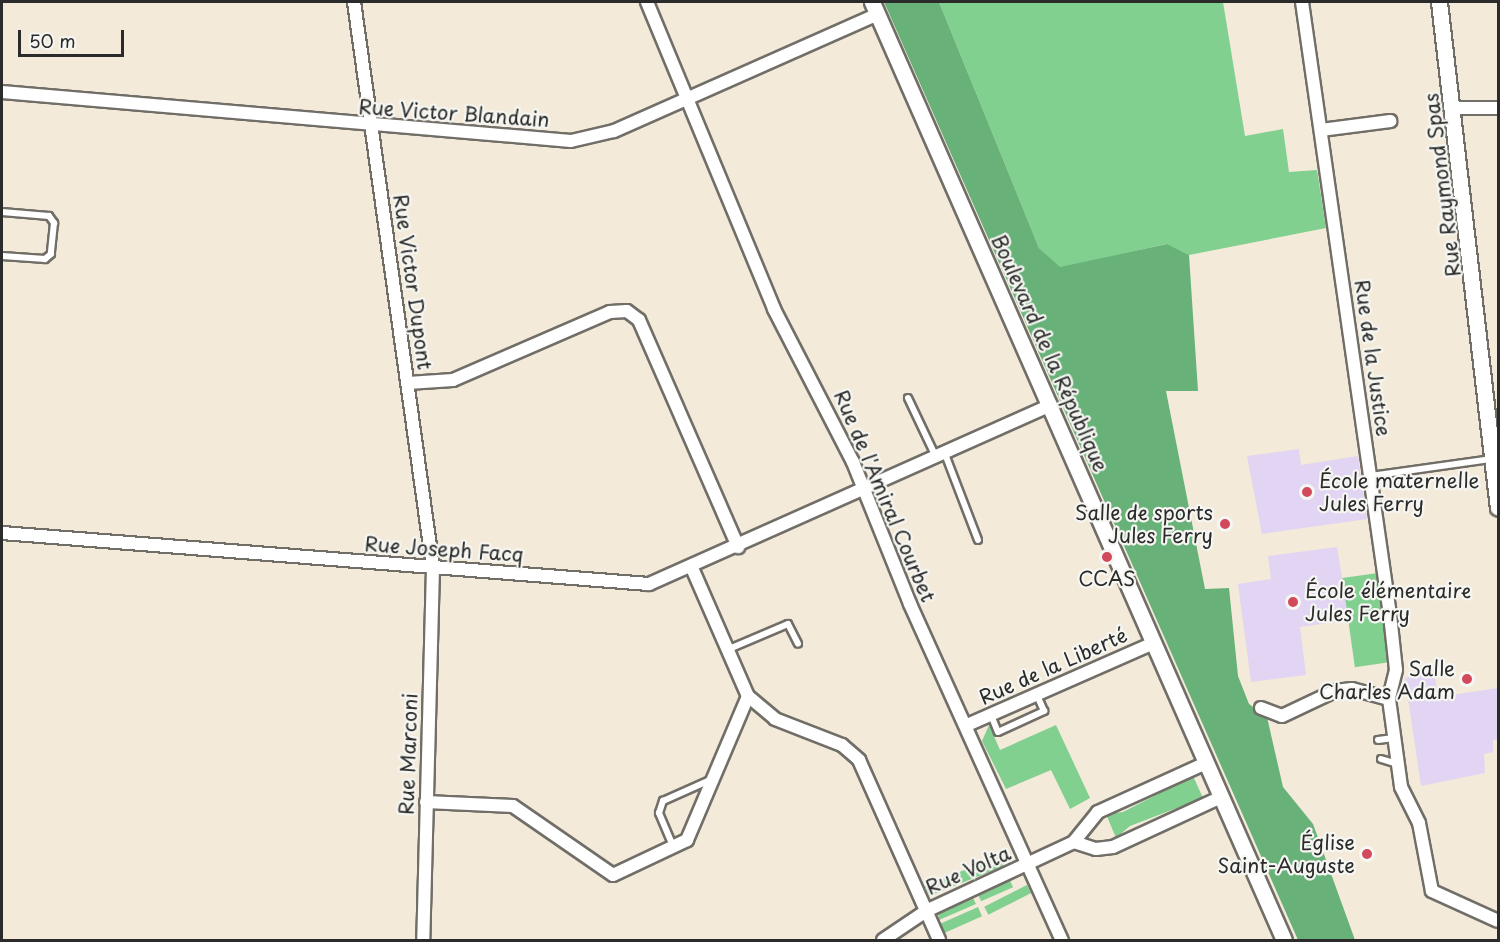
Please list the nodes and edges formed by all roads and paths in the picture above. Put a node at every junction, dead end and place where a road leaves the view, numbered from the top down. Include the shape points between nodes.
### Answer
1 (354, 2) edge
2 (647, 2) edge
3 (1302, 2) edge
4 (1439, 2) edge
5 (875, 8) edge
6 (2, 92) edge
7 (688, 95) junction
8 (1455, 108) junction
9 (1498, 108) edge
10 (1390, 121) dead end
11 (371, 127) junction
12 (1321, 130) junction
13 (2, 212) edge
14 (2, 256) edge
15 (1485, 364) junction
16 (408, 383) junction
17 (908, 398) dead end
18 (1051, 405) junction
19 (1498, 438) edge
20 (941, 456) junction
21 (1495, 458) edge
22 (1370, 476) junction
23 (864, 488) junction
24 (1498, 508) edge
25 (2, 533) edge
26 (978, 540) dead end
27 (738, 547) junction
28 (433, 568) junction
29 (692, 568) junction
30 (1154, 643) junction
31 (798, 644) dead end
32 (729, 649) junction
33 (1036, 694) junction
34 (748, 696) junction
35 (1389, 699) junction
36 (1262, 708) dead end
37 (991, 715) junction
38 (967, 725) junction
39 (1394, 738) junction
40 (1378, 740) dead end
41 (1381, 759) dead end
42 (1206, 763) junction
43 (1398, 764) junction
44 (711, 780) junction
45 (1221, 797) junction
46 (426, 802) junction
47 (1074, 842) junction
48 (674, 847) junction
49 (1028, 864) junction
50 (926, 911) junction
51 (1498, 921) edge
52 (423, 940) edge
53 (883, 940) edge
54 (939, 940) edge
55 (1062, 940) edge
56 (1284, 940) edge

1 - 11 street, Rue Victor Dupont
2 - 7 street, Rue de l'Amiral Courbet
3 - 12 street, Rue de la Justice
4 - 8 street, Rue Raymond Spas
5 - 7 street, Rue Victor Blandain
5 - 18 street, Boulevard de la République
6 - 11 street, Rue Victor Blandain
7 - 11 street, Rue Victor Blandain via 593,139
7 - 23 street, Rue de l'Amiral Courbet via 774,309
8 - 9 street
8 - 15 street, Rue Raymond Spas
10 - 12 street
11 - 16 street, Rue Victor Dupont
12 - 22 street, Rue de la Justice
13 - 14 lane via 49,216 54,223 51,254 45,259
15 - 19 street, Rue Raymond Spas
15 - 21 street, Rue Raymond Spas
16 - 27 street via 453,380 610,312 627,310 639,320
16 - 28 street, Rue Victor Dupont
17 - 20 lane
18 - 20 street, Rue Joseph Facq
18 - 30 street, Boulevard de la République
20 - 23 street, Rue Joseph Facq
20 - 26 lane
21 - 22 lane
21 - 24 street, Rue Raymond Spas
22 - 35 street, Rue de la Justice via 1396,670
23 - 27 street, Rue Joseph Facq
23 - 38 street, Rue de l'Amiral Courbet via 910,604
25 - 28 street, Rue Joseph Facq
27 - 29 street, Rue Joseph Facq
28 - 29 street, Rue Joseph Facq via 649,584
28 - 46 street, Rue Marconi
29 - 32 street
30 - 33 street, Rue de la Liberté
30 - 42 street, Boulevard de la République
31 - 32 lane via 788,624
32 - 34 street
33 - 37 street, Rue de la Liberté
33 - 37 lane via 1044,711 998,732
34 - 44 street
34 - 50 street via 775,719 842,745 859,759
35 - 36 street via 1352,689 1335,691 1282,716
35 - 39 street, Rue de la Justice
37 - 38 street, Rue de la Liberté
38 - 49 street, Rue de l'Amiral Courbet
39 - 40 lane
39 - 43 street, Rue de la Justice
41 - 43 lane
42 - 45 street, Boulevard de la République
42 - 47 street, Rue Volta via 1098,812
43 - 51 street, Rue de la Justice via 1401,787 1419,824 1432,891
44 - 48 street via 687,840
44 - 48 lane via 663,801 659,813
45 - 47 street via 1113,847 1096,849
45 - 56 street, Boulevard de la République
46 - 48 street via 513,806 613,875
46 - 52 street, Rue Marconi
47 - 49 street, Rue Volta
49 - 50 street, Rue Volta
49 - 55 street, Rue de l'Amiral Courbet
50 - 53 street, Rue Volta
50 - 54 street

